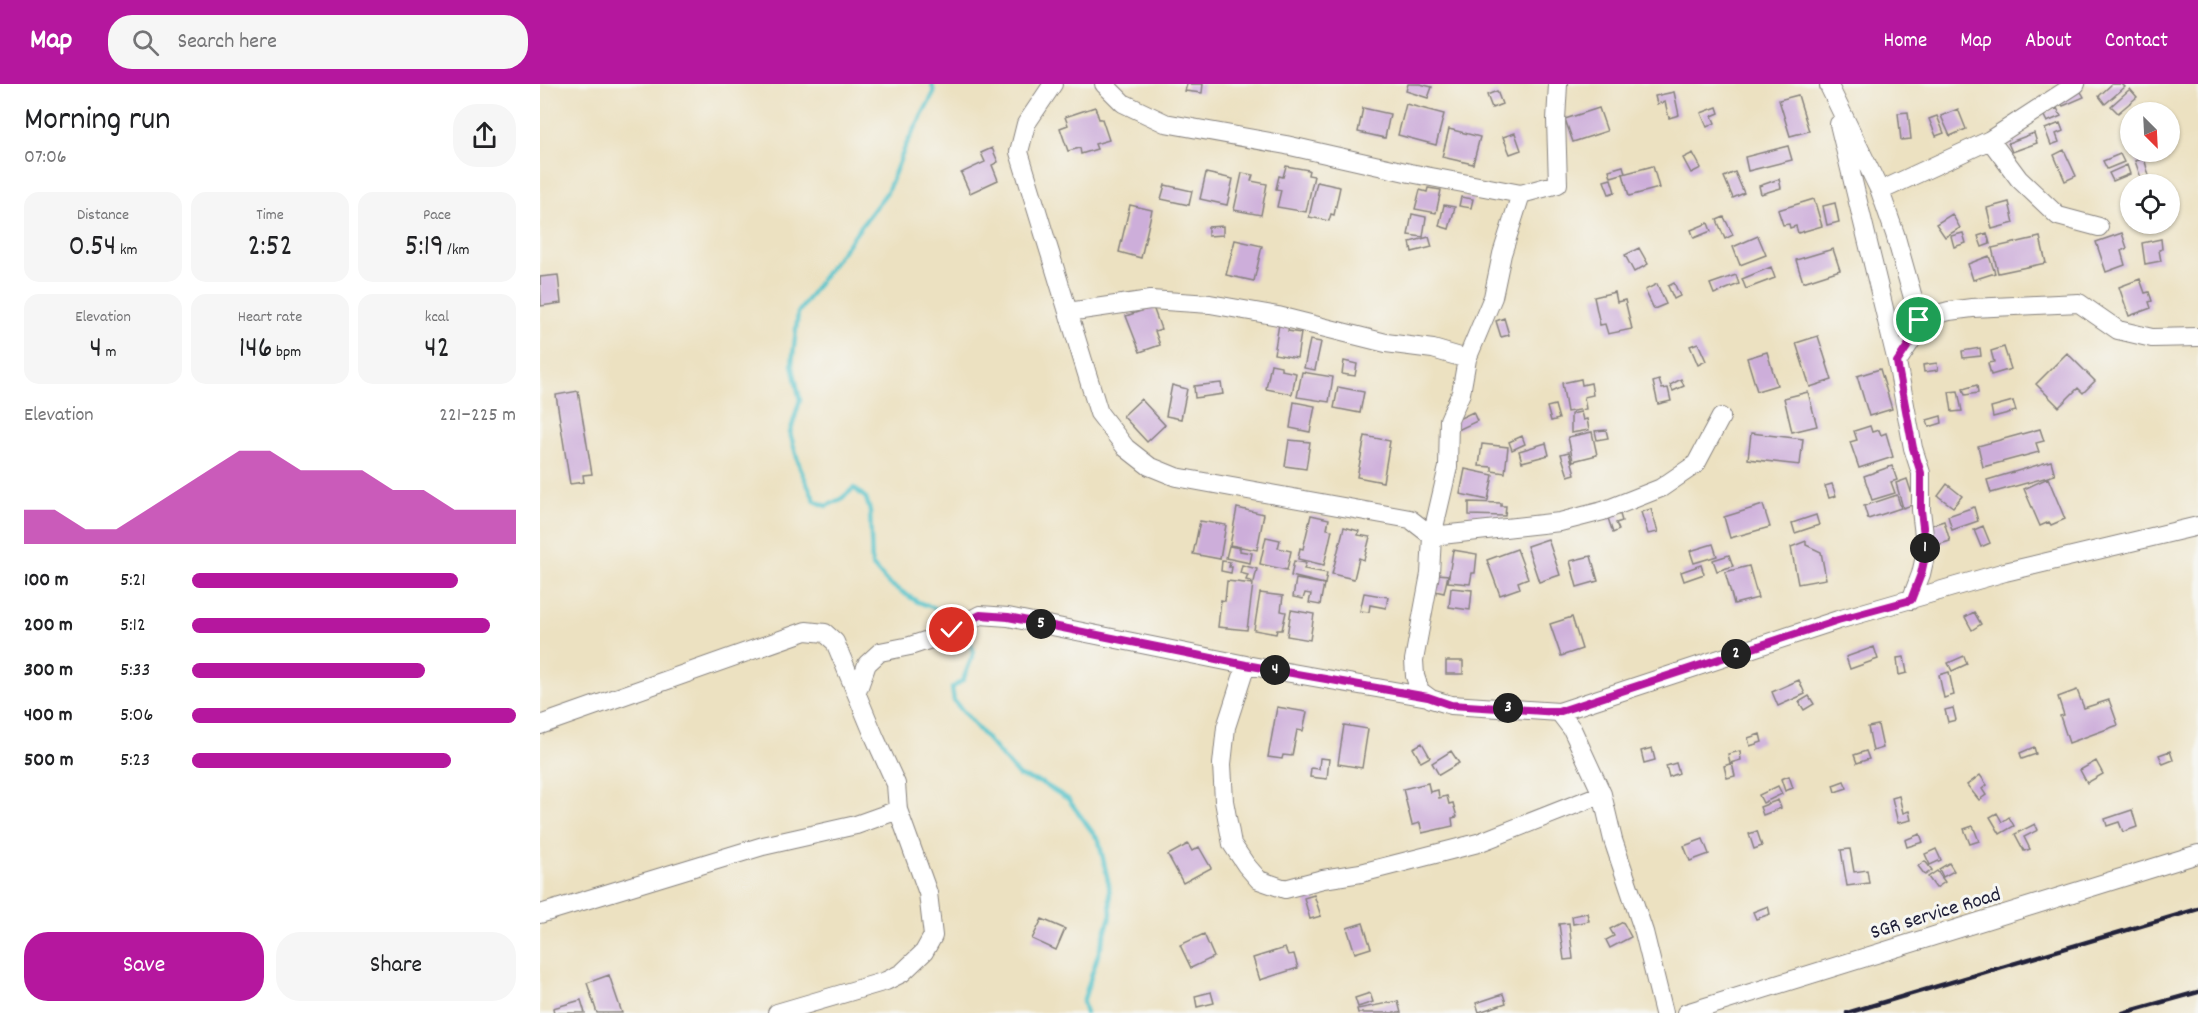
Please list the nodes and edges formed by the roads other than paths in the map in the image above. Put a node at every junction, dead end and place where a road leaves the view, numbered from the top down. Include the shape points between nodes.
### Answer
1 (1053, 84) edge
2 (1104, 84) edge
3 (1558, 84) edge
4 (2076, 84) edge
5 (1829, 85) edge
6 (1990, 140) junction
7 (1880, 191) junction
8 (1521, 194) junction
9 (2099, 227) dead end
10 (1068, 312) junction
11 (1919, 320) junction
12 (2198, 337) edge
13 (1467, 359) junction
14 (1897, 362) junction
15 (1721, 417) dead end
16 (2198, 526) edge
17 (1432, 536) junction
18 (1911, 600) junction
19 (1246, 665) junction
20 (857, 692) junction
21 (1428, 697) junction
22 (1558, 712) junction
23 (540, 725) edge
24 (1602, 794) junction
25 (898, 810) junction
26 (2198, 854) edge
27 (540, 914) edge
28 (777, 1013) edge
29 (1664, 1013) edge
30 (1686, 1013) edge

1 - 10 street via 1026,124 1019,153
2 - 8 street via 1123,103 1165,123
3 - 8 street via 1558,184
4 - 6 street
5 - 7 street
5 - 14 street
6 - 7 street
6 - 9 street via 2019,179 2058,216
7 - 11 street
8 - 13 street via 1493,297
10 - 13 street via 1150,300 1210,304
10 - 17 street via 1100,413 1126,448 1149,466 1176,477 1410,519
11 - 12 street via 1972,308 2079,303 2118,330 2152,338
11 - 14 street via 1917,332
13 - 17 street via 1461,393 1449,420 1448,467
14 - 18 street via 1921,473 1926,552
15 - 17 street via 1696,464 1661,488 1603,511 1560,522
16 - 18 street via 2016,569
17 - 21 street via 1430,574 1414,660 1420,691
18 - 22 street via 1838,620
19 - 20 street via 1008,617 980,615 910,646 880,652 867,664
19 - 21 street
19 - 24 street via 1226,727 1224,801 1232,844 1259,880 1285,889 1361,873 1478,843
20 - 23 street via 835,642 825,633 806,631
20 - 25 street via 896,784
21 - 22 street via 1451,705
22 - 24 street via 1572,729
24 - 29 street
25 - 27 street
25 - 28 street via 928,893 933,936 924,952 902,973 886,981
26 - 30 street, SGR service Road

